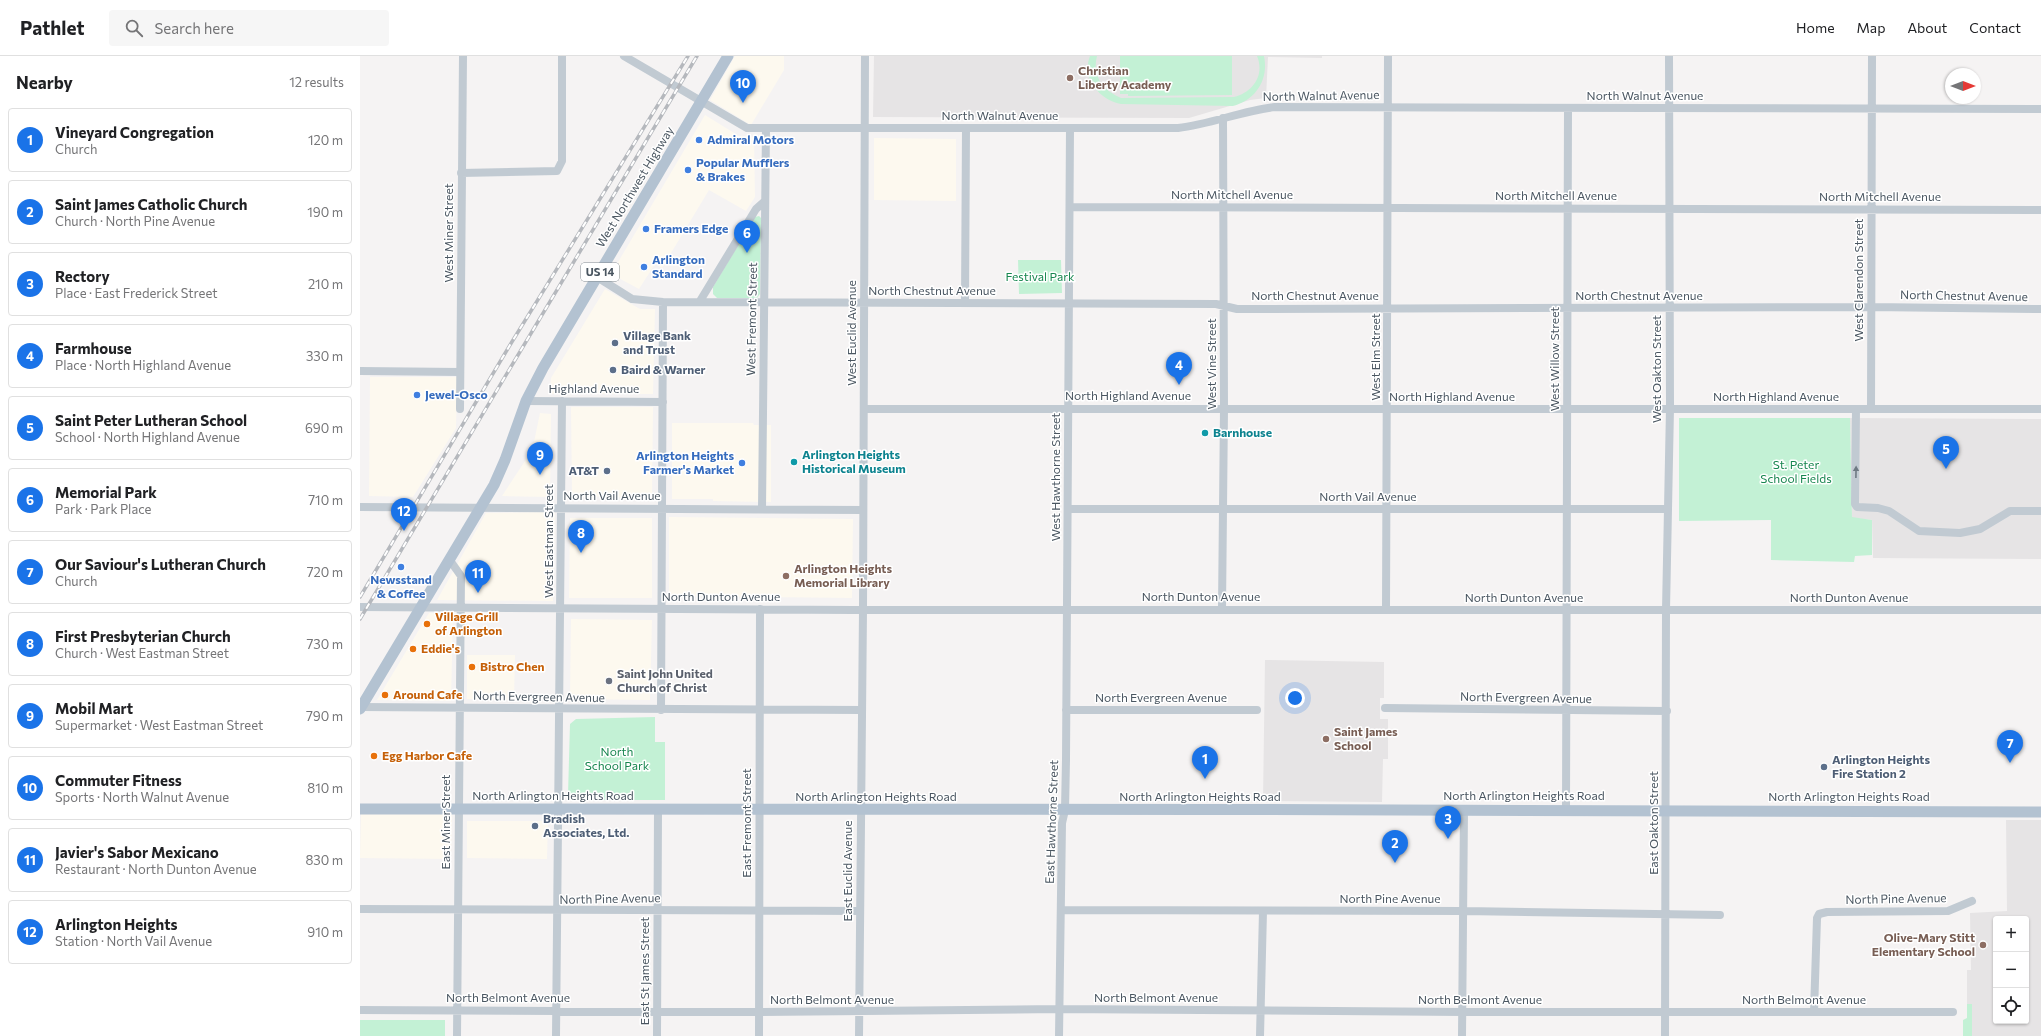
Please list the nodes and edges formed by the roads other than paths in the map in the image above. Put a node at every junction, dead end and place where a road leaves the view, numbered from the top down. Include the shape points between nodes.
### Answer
1 (463, 56) edge
2 (562, 56) edge
3 (624, 56) edge
4 (728, 56) edge
5 (865, 56) edge
6 (1388, 56) edge
7 (1669, 56) edge
8 (1872, 56) edge
9 (701, 102) junction
10 (1388, 107) junction
11 (1669, 107) junction
12 (1568, 108) junction
13 (1871, 109) junction
14 (2041, 109) edge
15 (1223, 118) junction
16 (766, 128) junction
17 (865, 128) junction
18 (966, 128) junction
19 (1070, 128) junction
20 (461, 173) junction
21 (765, 201) junction
22 (1070, 207) junction
23 (1224, 207) junction
24 (1388, 208) junction
25 (1567, 208) junction
26 (1669, 209) junction
27 (1871, 209) junction
28 (2041, 210) edge
29 (597, 277) junction
30 (700, 301) junction
31 (663, 302) junction
32 (764, 302) junction
33 (965, 303) junction
34 (1070, 303) junction
35 (864, 304) junction
36 (1224, 306) junction
37 (1871, 307) junction
38 (1388, 308) junction
39 (1567, 308) junction
40 (1669, 308) junction
41 (2041, 309) edge
42 (360, 372) edge
43 (460, 372) junction
44 (526, 401) junction
45 (562, 401) junction
46 (663, 402) junction
47 (1068, 408) junction
48 (1387, 408) junction
49 (1670, 408) junction
50 (864, 409) junction
51 (1224, 409) junction
52 (1568, 409) junction
53 (1856, 409) junction
54 (1870, 409) junction
55 (2041, 409) edge
56 (460, 410) dead end
57 (360, 507) edge
58 (480, 507) junction
59 (561, 508) junction
60 (662, 508) junction
61 (762, 509) junction
62 (1068, 509) junction
63 (1223, 509) junction
64 (1387, 509) junction
65 (1568, 509) junction
66 (1668, 509) junction
67 (864, 510) junction
68 (2041, 511) edge
69 (449, 559) junction
70 (360, 607) edge
71 (420, 607) junction
72 (460, 607) junction
73 (560, 608) junction
74 (661, 609) junction
75 (760, 609) junction
76 (1068, 609) junction
77 (1222, 609) junction
78 (863, 610) junction
79 (1386, 610) junction
80 (1567, 610) junction
81 (1666, 610) junction
82 (2041, 610) edge
83 (360, 708) edge
84 (459, 708) junction
85 (1385, 708) dead end
86 (559, 710) junction
87 (661, 710) junction
88 (862, 710) junction
89 (1066, 710) junction
90 (1257, 710) dead end
91 (1566, 710) junction
92 (760, 711) junction
93 (1667, 711) junction
94 (360, 809) edge
95 (458, 809) junction
96 (558, 809) junction
97 (1464, 809) junction
98 (1566, 809) junction
99 (1667, 809) junction
100 (658, 810) junction
101 (759, 810) junction
102 (860, 810) junction
103 (1065, 810) junction
104 (2041, 812) edge
105 (1972, 901) dead end
106 (360, 909) edge
107 (458, 910) junction
108 (658, 910) junction
109 (1060, 910) junction
110 (1263, 910) junction
111 (557, 911) junction
112 (759, 911) junction
113 (860, 911) junction
114 (1464, 911) junction
115 (1666, 913) junction
116 (1720, 915) dead end
117 (1059, 1009) junction
118 (360, 1010) edge
119 (556, 1010) junction
120 (657, 1010) junction
121 (1260, 1010) junction
122 (457, 1011) junction
123 (759, 1012) junction
124 (859, 1012) junction
125 (1463, 1012) junction
126 (1665, 1012) junction
127 (1814, 1012) junction
128 (1953, 1012) dead end
129 (457, 1036) edge
130 (556, 1036) edge
131 (657, 1036) edge
132 (758, 1036) edge
133 (859, 1036) edge
134 (1059, 1036) edge
135 (1260, 1036) edge
136 (1462, 1036) edge
137 (1665, 1036) edge

1 - 20 street, West Miner Street
2 - 20 street via 562,161 557,171
3 - 9 street, North Walnut Avenue
4 - 9 main road, West Northwest Highway / US 14
5 - 17 street, West Euclid Avenue
6 - 10 street, West Elm Street
7 - 11 street, West Oakton Street
8 - 13 street, West Clarendon Street
9 - 16 street, North Walnut Avenue via 740,126
9 - 29 main road, West Northwest Highway / US 14
10 - 12 street, North Walnut Avenue
10 - 15 street, North Walnut Avenue via 1275,107 1255,109
10 - 24 street, West Elm Street
11 - 12 street, North Walnut Avenue
11 - 13 street, North Walnut Avenue
11 - 26 street, West Oakton Street
12 - 25 street, West Willow Street
13 - 14 street, North Walnut Avenue
13 - 27 street, West Clarendon Street
15 - 19 street, North Walnut Avenue via 1178,128
15 - 23 street, West Vine Street
16 - 17 street, North Walnut Avenue
16 - 21 street, West Fremont Street
17 - 18 street, North Walnut Avenue
17 - 35 street, West Euclid Avenue
18 - 19 street, North Walnut Avenue
18 - 33 street
19 - 22 street, West Hawthorne Street
20 - 43 street, West Miner Street
21 - 30 street via 756,209
21 - 32 street, West Fremont Street
22 - 23 street, North Mitchell Avenue
22 - 34 street, West Hawthorne Street
23 - 24 street, North Mitchell Avenue
23 - 36 street, West Vine Street
24 - 25 street, North Mitchell Avenue
24 - 38 street, West Elm Street
25 - 26 street, North Mitchell Avenue
25 - 39 street, West Willow Street
26 - 27 street, North Mitchell Avenue
26 - 40 street, West Oakton Street
27 - 28 street, North Mitchell Avenue
27 - 37 street, West Clarendon Street
29 - 31 street, North Chestnut Avenue via 632,299
29 - 44 main road, West Northwest Highway / US 14 via 542,368
30 - 31 street, North Chestnut Avenue
30 - 32 street, North Chestnut Avenue
31 - 46 street
32 - 35 street, North Chestnut Avenue
32 - 61 street, West Fremont Street
33 - 34 street, North Chestnut Avenue
33 - 35 street, North Chestnut Avenue
34 - 36 street, North Chestnut Avenue
34 - 47 street, West Hawthorne Street
35 - 50 street, West Euclid Avenue
36 - 38 street, North Chestnut Avenue via 1237,309
36 - 51 street, West Vine Street
37 - 40 street, North Chestnut Avenue
37 - 41 street, North Chestnut Avenue
37 - 54 street, West Clarendon Street
38 - 39 street, North Chestnut Avenue
38 - 48 street, West Elm Street
39 - 40 street, North Chestnut Avenue
39 - 52 street, West Willow Street
40 - 49 street, West Oakton Street
42 - 43 street
43 - 56 street, West Miner Street
44 - 45 street, Highland Avenue
44 - 58 main road, West Northwest Highway / US 14 via 500,472
45 - 46 street, Highland Avenue
45 - 59 street, West Eastman Street
46 - 60 street
47 - 50 street, North Highland Avenue
47 - 51 street, North Highland Avenue
47 - 62 street, West Hawthorne Street
48 - 51 street, North Highland Avenue
48 - 52 street, North Highland Avenue
48 - 64 street, West Elm Street
49 - 52 street, North Highland Avenue
49 - 53 street, North Highland Avenue
49 - 66 street, West Oakton Street
50 - 67 street, West Euclid Avenue
51 - 63 street, West Vine Street
52 - 65 street, West Willow Street
53 - 54 street, North Highland Avenue
68 -> 53 street via 2010,511 1980,529 1960,533 1919,531 1889,511 1860,508 1855,504
54 - 55 street, North Highland Avenue
57 - 58 street, North Vail Avenue
58 - 59 street, North Vail Avenue
58 - 69 main road, West Northwest Highway / US 14
59 - 60 street, North Vail Avenue
59 - 73 street, West Eastman Street
60 - 61 street, North Vail Avenue
60 - 74 street
61 - 67 street, North Vail Avenue
62 - 63 street, North Vail Avenue
62 - 76 street, West Hawthorne Street
63 - 64 street, North Vail Avenue
63 - 77 street, West Vine Street
64 - 65 street, North Vail Avenue
64 - 79 street, West Elm Street
65 - 66 street, North Vail Avenue
65 - 80 street, West Willow Street
66 - 81 street, West Oakton Street
67 - 78 street, West Euclid Avenue
69 - 71 main road, West Northwest Highway / US 14
69 - 72 street via 460,576
70 - 71 street, North Dunton Avenue
71 - 72 street, North Dunton Avenue
71 - 83 main road, US 14
72 - 73 street, North Dunton Avenue
72 - 84 street, East Miner Street
73 - 74 street, North Dunton Avenue
73 - 86 street, West Eastman Street
74 - 75 street, North Dunton Avenue
74 - 87 street
75 - 78 street, North Dunton Avenue
75 - 92 street, East Fremont Street
76 - 77 street, North Dunton Avenue
76 - 78 street, North Dunton Avenue
76 - 89 street, East Hawthorne Street
77 - 79 street, North Dunton Avenue
78 - 88 street, East Euclid Avenue
79 - 80 street, North Dunton Avenue
80 - 81 street, North Dunton Avenue
80 - 91 street, West Willow Street
81 - 82 street, North Dunton Avenue
81 - 93 street, East Oakton Street
83 - 84 street, North Evergreen Avenue
84 - 86 street, North Evergreen Avenue
84 - 95 street, East Miner Street
85 - 91 street, North Evergreen Avenue
86 - 87 street, North Evergreen Avenue
86 - 96 street, West Eastman Street
87 - 92 street, North Evergreen Avenue
88 - 92 street, North Evergreen Avenue
88 - 102 street, East Euclid Avenue
89 - 90 street, North Evergreen Avenue
89 - 103 street, East Hawthorne Street
91 - 93 street, North Evergreen Avenue
91 - 98 street, West Willow Street
92 - 101 street, East Fremont Street
93 - 99 street, East Oakton Street
94 - 95 main road, North Arlington Heights Road
95 - 96 main road, North Arlington Heights Road
95 - 107 street, East Miner Street
96 - 100 main road, North Arlington Heights Road
96 - 111 street, West Eastman Street
97 - 98 main road, North Arlington Heights Road
97 - 103 main road, North Arlington Heights Road
97 - 114 street
98 - 99 main road, North Arlington Heights Road
99 - 104 main road, North Arlington Heights Road
99 - 115 street, East Oakton Street
100 - 101 main road, North Arlington Heights Road
100 - 108 street, East St James Street
101 - 102 main road, North Arlington Heights Road
101 - 112 street, East Fremont Street
102 - 103 main road, North Arlington Heights Road
102 - 113 street, East Euclid Avenue
103 - 109 street, East Hawthorne Street via 1062,823
105 - 127 street, North Pine Avenue via 1948,912 1819,914
106 - 107 street, North Pine Avenue
107 - 111 street, North Pine Avenue
107 - 122 street, East Miner Street
108 - 111 street, North Pine Avenue
108 - 112 street, North Pine Avenue
108 - 120 street, East St James Street
109 - 110 street, North Pine Avenue
109 - 117 street, East Hawthorne Street
110 - 114 street, North Pine Avenue
110 - 121 street
111 - 119 street, West Eastman Street
112 - 113 street, North Pine Avenue
112 - 123 street, East Fremont Street
113 - 124 street, East Euclid Avenue
114 - 115 street, North Pine Avenue
114 - 125 street
115 - 116 street, North Pine Avenue
115 - 126 street, East Oakton Street
117 - 121 street, North Belmont Avenue
117 - 124 street, North Belmont Avenue
117 - 134 street, East Hawthorne Street
118 - 122 street, North Belmont Avenue
119 - 120 street, North Belmont Avenue
119 - 122 street, North Belmont Avenue
119 - 130 street, West Eastman Street
120 - 123 street, North Belmont Avenue
120 - 131 street, East St James Street
121 - 125 street, North Belmont Avenue
121 - 135 street
122 - 129 street, East Miner Street
123 - 124 street, North Belmont Avenue
123 - 132 street, East Fremont Street
124 - 133 street, East Euclid Avenue
125 - 126 street, North Belmont Avenue
125 - 136 street
126 - 127 street, North Belmont Avenue
126 - 137 street, East Oakton Street
127 - 128 street, North Belmont Avenue

